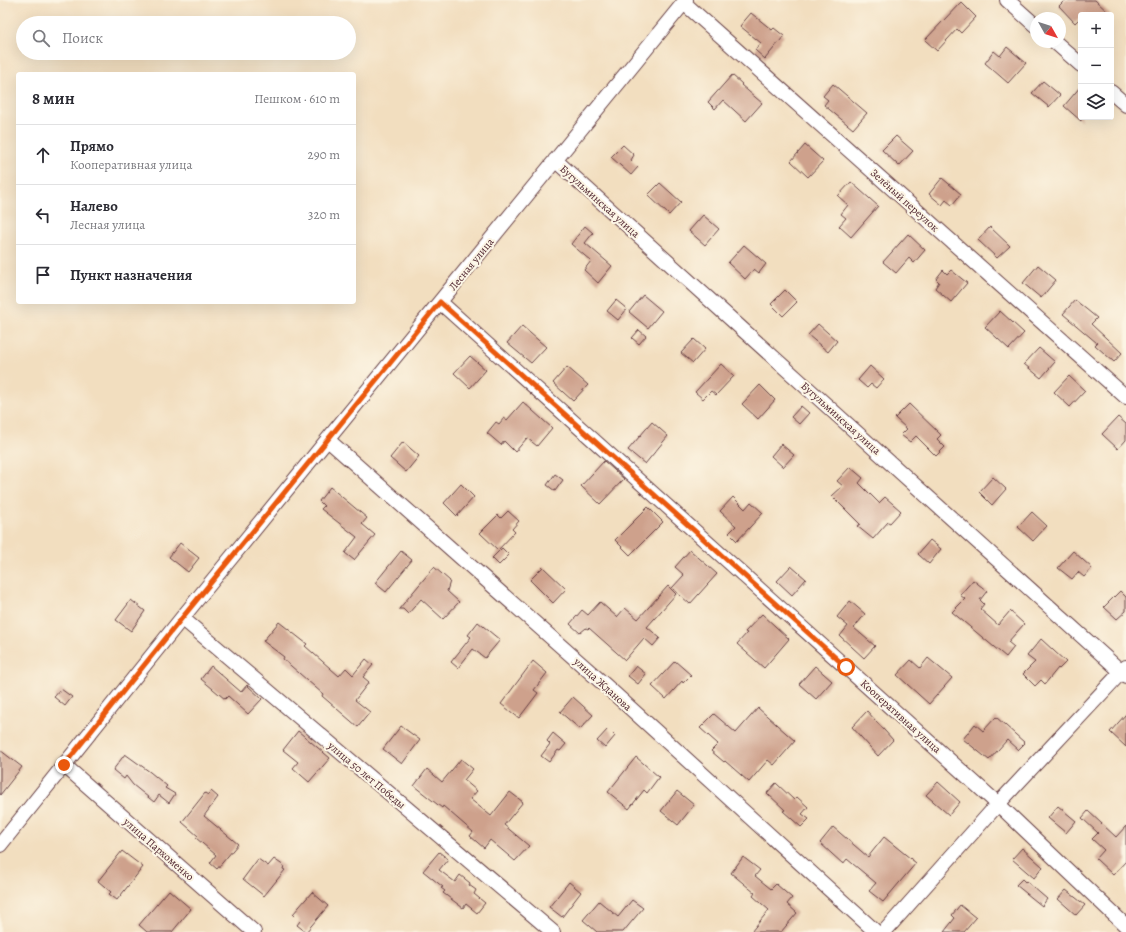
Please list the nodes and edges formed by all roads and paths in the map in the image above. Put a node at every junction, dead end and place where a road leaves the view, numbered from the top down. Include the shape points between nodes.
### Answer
1 (1007, 0) edge
2 (685, 1) edge
3 (1030, 21) edge
4 (1062, 48) edge
5 (1078, 62) edge
6 (1114, 95) edge
7 (1126, 105) edge
8 (555, 160) junction
9 (440, 302) junction
10 (1126, 396) edge
11 (328, 440) junction
12 (182, 618) junction
13 (1125, 672) edge
14 (64, 765) junction
15 (998, 804) junction
16 (0, 845) edge
17 (1126, 926) edge
18 (254, 932) edge
19 (553, 932) edge
20 (876, 932) edge
21 (884, 932) edge

1 - 3 street
2 - 8 street, Лесная улица
2 - 10 street, Зелёный переулок
4 - 5 street
6 - 7 street
8 - 9 street, Лесная улица
8 - 13 street, Бугульминская улица
9 - 11 street, Лесная улица
9 - 15 street, Кооперативная улица
11 - 12 street, Лесная улица
11 - 20 street, улица Жданова via 606,686
12 - 14 street, Лесная улица
12 - 19 street, улица 50 лет Победы
13 - 15 street
14 - 16 street, Лесная улица
14 - 18 street, улица Пархоменко
15 - 17 street, Кооперативная улица
15 - 21 street

